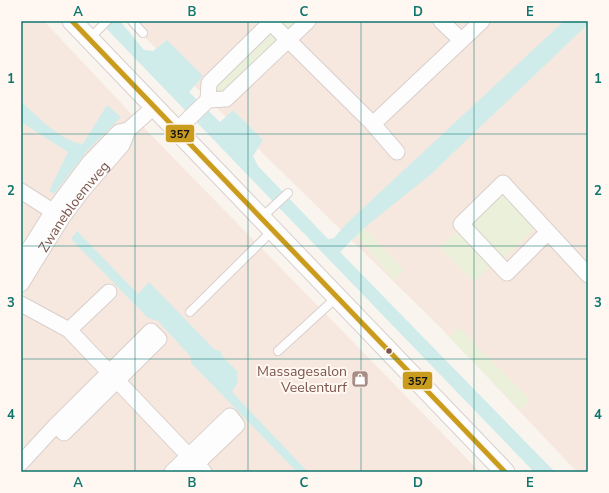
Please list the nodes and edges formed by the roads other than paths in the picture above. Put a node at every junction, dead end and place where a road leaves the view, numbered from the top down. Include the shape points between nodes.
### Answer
1 (72, 21) edge
2 (107, 21) edge
3 (132, 21) edge
4 (308, 21) edge
5 (441, 21) edge
6 (482, 21) edge
7 (271, 22) edge
8 (143, 33) dead end
9 (93, 35) junction
10 (461, 40) junction
11 (288, 41) junction
12 (207, 101) junction
13 (154, 107) junction
14 (373, 124) junction
15 (181, 126) junction
16 (397, 152) dead end
17 (21, 191) edge
18 (288, 193) dead end
19 (58, 214) junction
20 (269, 219) junction
21 (548, 232) junction
22 (21, 262) edge
23 (588, 275) edge
24 (21, 284) edge
25 (109, 292) dead end
26 (337, 297) junction
27 (21, 304) edge
28 (190, 312) dead end
29 (69, 330) junction
30 (278, 351) dead end
31 (113, 377) junction
32 (21, 463) edge
33 (194, 466) edge
34 (172, 472) edge
35 (505, 472) edge

1 - 9 street
2 - 9 lane
3 - 8 lane
4 - 11 street
5 - 10 street
6 - 10 street
7 - 11 street
7 - 12 street via 209,83
9 - 13 street
10 - 14 street
11 - 12 street via 226,99
11 - 14 street
12 - 15 street
13 - 15 street
13 - 19 street, Zwanebloemweg via 128,130 122,145
14 - 16 street
15 - 20 street
17 - 19 street
18 - 20 lane
19 - 22 street, Zwanebloemweg
19 - 24 street, Zwanebloemweg
20 - 26 street
20 - 28 lane
21 - 21 street via 503,183 461,224 507,273
21 - 23 street
25 - 29 street
26 - 30 lane
26 - 35 street
27 - 29 street
29 - 31 street
31 - 32 street via 56,425
31 - 33 street
33 - 34 street

